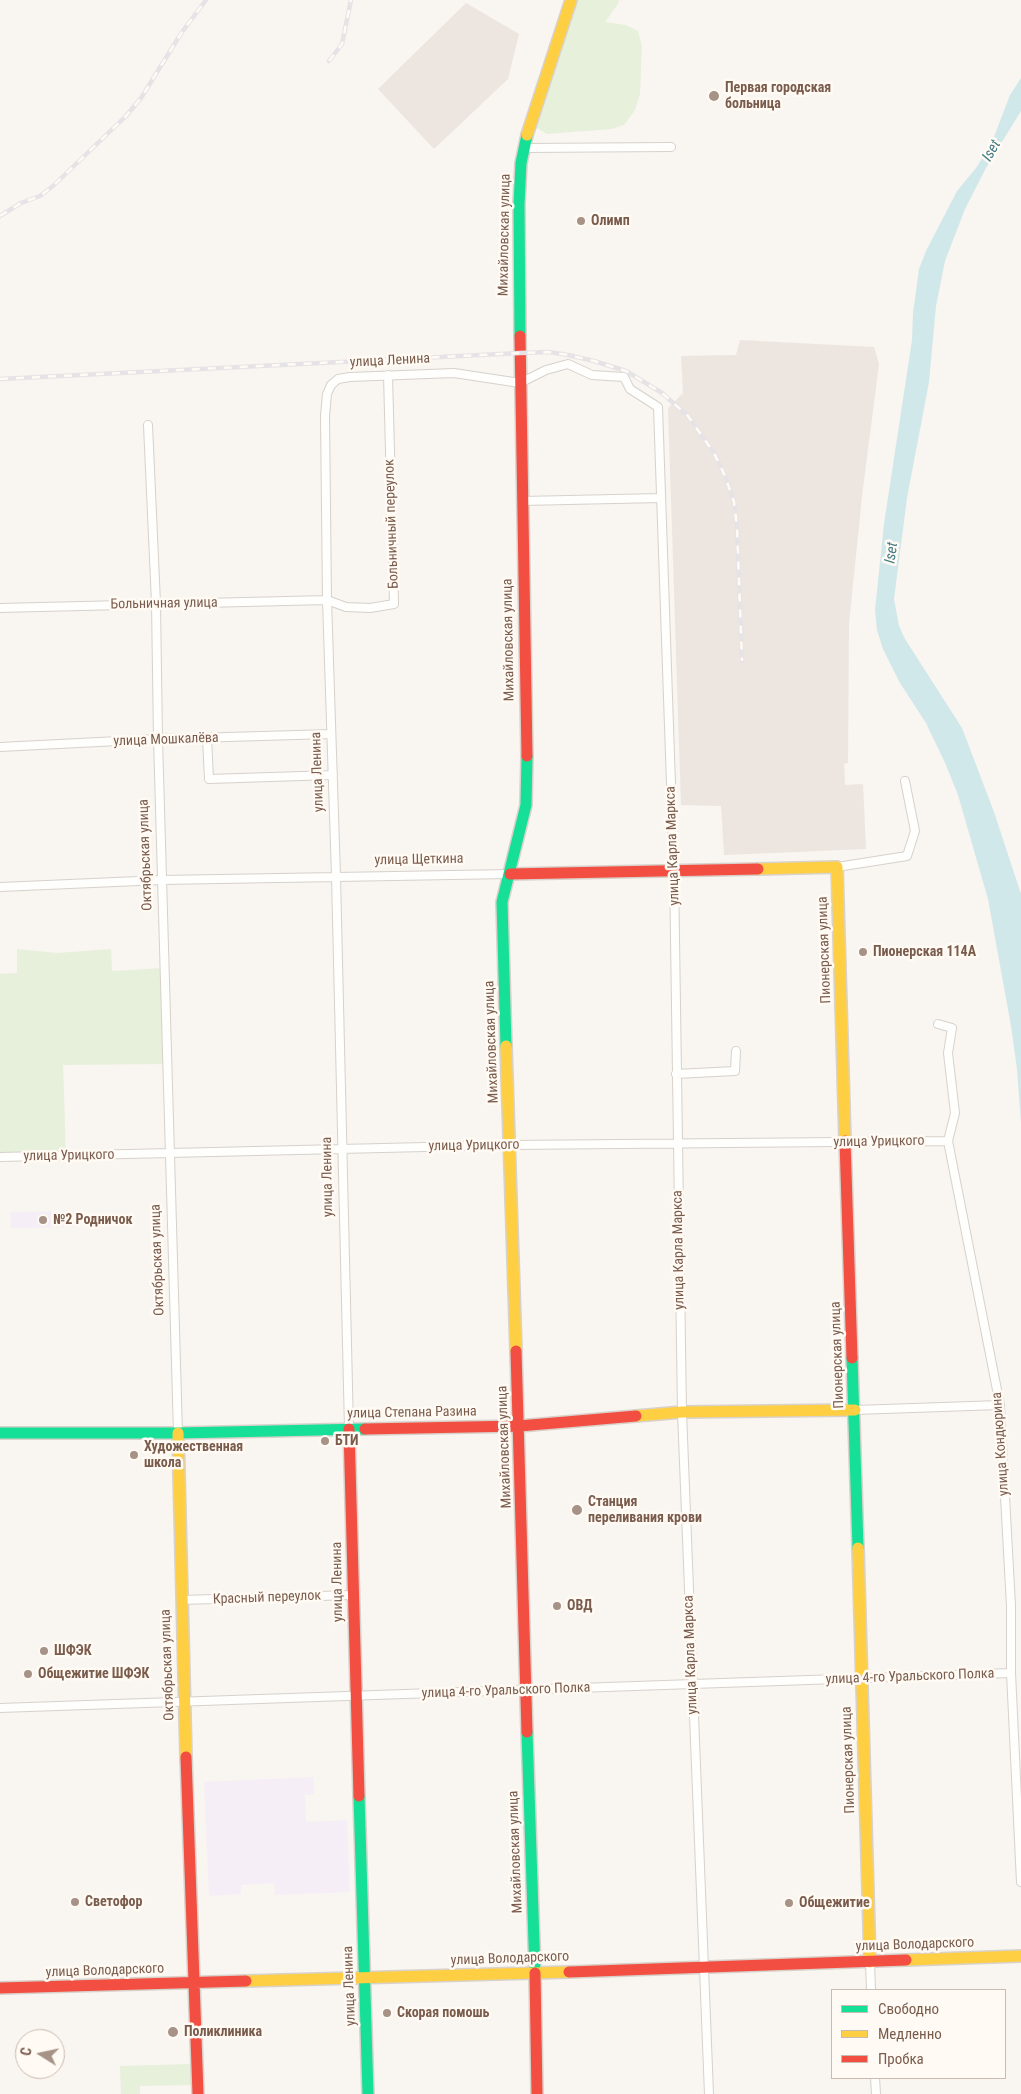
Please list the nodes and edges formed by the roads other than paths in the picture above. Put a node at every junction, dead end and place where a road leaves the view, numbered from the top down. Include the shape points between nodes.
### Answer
1 (571, 0) edge
2 (671, 147) dead end
3 (525, 148) junction
4 (388, 375) junction
5 (520, 382) junction
6 (148, 425) dead end
7 (661, 498) junction
8 (522, 501) junction
9 (327, 600) junction
10 (156, 603) junction
11 (0, 608) edge
12 (331, 734) junction
13 (208, 738) junction
14 (158, 739) junction
15 (0, 747) edge
16 (333, 775) junction
17 (905, 781) dead end
18 (837, 867) junction
19 (674, 871) junction
20 (510, 874) junction
21 (336, 876) junction
22 (162, 880) junction
23 (0, 887) edge
24 (938, 1024) dead end
25 (736, 1051) dead end
26 (676, 1074) junction
27 (948, 1141) junction
28 (846, 1142) junction
29 (677, 1144) junction
30 (510, 1145) junction
31 (342, 1148) junction
32 (169, 1153) junction
33 (0, 1157) edge
34 (1000, 1405) junction
35 (855, 1410) junction
36 (682, 1412) junction
37 (519, 1426) junction
38 (349, 1429) junction
39 (0, 1433) edge
40 (178, 1433) junction
41 (353, 1595) junction
42 (181, 1600) junction
43 (1011, 1673) junction
44 (862, 1679) junction
45 (692, 1684) junction
46 (526, 1689) junction
47 (356, 1697) junction
48 (185, 1702) junction
49 (0, 1708) edge
50 (1021, 1882) edge
51 (1021, 1956) edge
52 (870, 1962) junction
53 (704, 1968) junction
54 (535, 1973) junction
55 (365, 1979) junction
56 (195, 1983) junction
57 (0, 1988) edge
58 (871, 1989) edge
59 (875, 2079) edge
60 (198, 2094) edge
61 (368, 2094) edge
62 (537, 2094) edge
63 (709, 2094) edge
64 (876, 2094) edge

1 - 3 main road, Михайловская улица
2 - 3 street
3 - 5 main road, Михайловская улица via 519,204
4 - 5 street, улица Ленина via 454,373
4 - 9 street, улица Ленина via 338,379 331,384 327,394 324,416
4 - 9 street, Больничный переулок via 394,604 346,607
5 - 7 street, улица Карла Маркса via 568,364 592,374 624,377 630,389 658,407
5 - 8 main road, Михайловская улица
6 - 10 street, Октябрьская улица
7 - 8 street
7 - 19 street, улица Карла Маркса
8 - 20 main road, Михайловская улица via 526,806
9 - 10 street, Больничная улица
9 - 12 street, улица Ленина
10 - 11 street, Больничная улица
10 - 14 street, Октябрьская улица
12 - 13 street, улица Мошкалёва
12 - 16 street, улица Ленина
13 - 14 street, улица Мошкалёва
13 - 16 street via 209,779
14 - 15 street, улица Мошкалёва
14 - 22 street, Октябрьская улица
16 - 21 street, улица Ленина
17 - 18 street via 915,831 907,856
18 - 19 main road, улица Щеткина
18 - 28 main road, Пионерская улица
19 - 20 main road, улица Щеткина
19 - 26 street, улица Карла Маркса
20 - 21 street, улица Щеткина
20 - 30 main road, Михайловская улица via 502,902
21 - 22 street, улица Щеткина
21 - 31 street, улица Ленина
22 - 23 street, улица Щеткина
22 - 32 street, Октябрьская улица
24 - 27 street, улица Кондюрина via 952,1028 948,1053 955,1113
25 - 26 street via 735,1072
26 - 29 street, улица Карла Маркса
27 - 28 street, улица Урицкого
27 - 34 street, улица Кондюрина
28 - 29 street, улица Урицкого
28 - 35 main road, Пионерская улица
29 - 30 street, улица Урицкого
29 - 36 street, улица Карла Маркса
30 - 31 street, улица Урицкого
30 - 37 main road, Михайловская улица
31 - 32 street, улица Урицкого
31 - 38 street, улица Ленина
32 - 33 street, улица Урицкого
32 - 40 street, Октябрьская улица
34 - 35 street
34 - 43 street, улица Кондюрина via 1011,1606
35 - 36 main road, улица Степана Разина
35 - 44 main road, Пионерская улица
36 - 37 main road, улица Степана Разина
36 - 45 street, улица Карла Маркса
37 - 38 main road, улица Степана Разина
37 - 46 main road, Михайловская улица
38 - 40 main road, улица Степана Разина
38 - 41 main road, улица Ленина
39 - 40 main road, улица Степана Разина
40 - 42 main road, Октябрьская улица
41 - 42 street, Красный переулок
41 - 47 main road, улица Ленина
42 - 48 main road, Октябрьская улица
43 - 44 street, улица 4-го Уральского Полка
43 - 50 street, улица Кондюрина
44 - 45 street, улица 4-го Уральского Полка
44 - 52 main road, Пионерская улица
45 - 46 street, улица 4-го Уральского Полка
45 - 53 street, улица Карла Маркса
46 - 47 street, улица 4-го Уральского Полка
46 - 54 main road, Михайловская улица
47 - 48 street, улица 4-го Уральского Полка
47 - 55 main road, улица Ленина
48 - 49 street, улица 4-го Уральского Полка
48 - 56 main road, Октябрьская улица
51 - 52 main road, улица Володарского
52 - 53 main road, улица Володарского
52 - 58 street, Пионерская улица
53 - 54 main road, улица Володарского
53 - 63 street, улица Карла Маркса
54 - 55 main road, улица Володарского
54 - 62 main road, Михайловская улица
55 - 56 main road, улица Володарского
55 - 61 main road, улица Ленина
56 - 57 main road, улица Володарского
56 - 60 main road, Октябрьская улица
59 - 64 street

